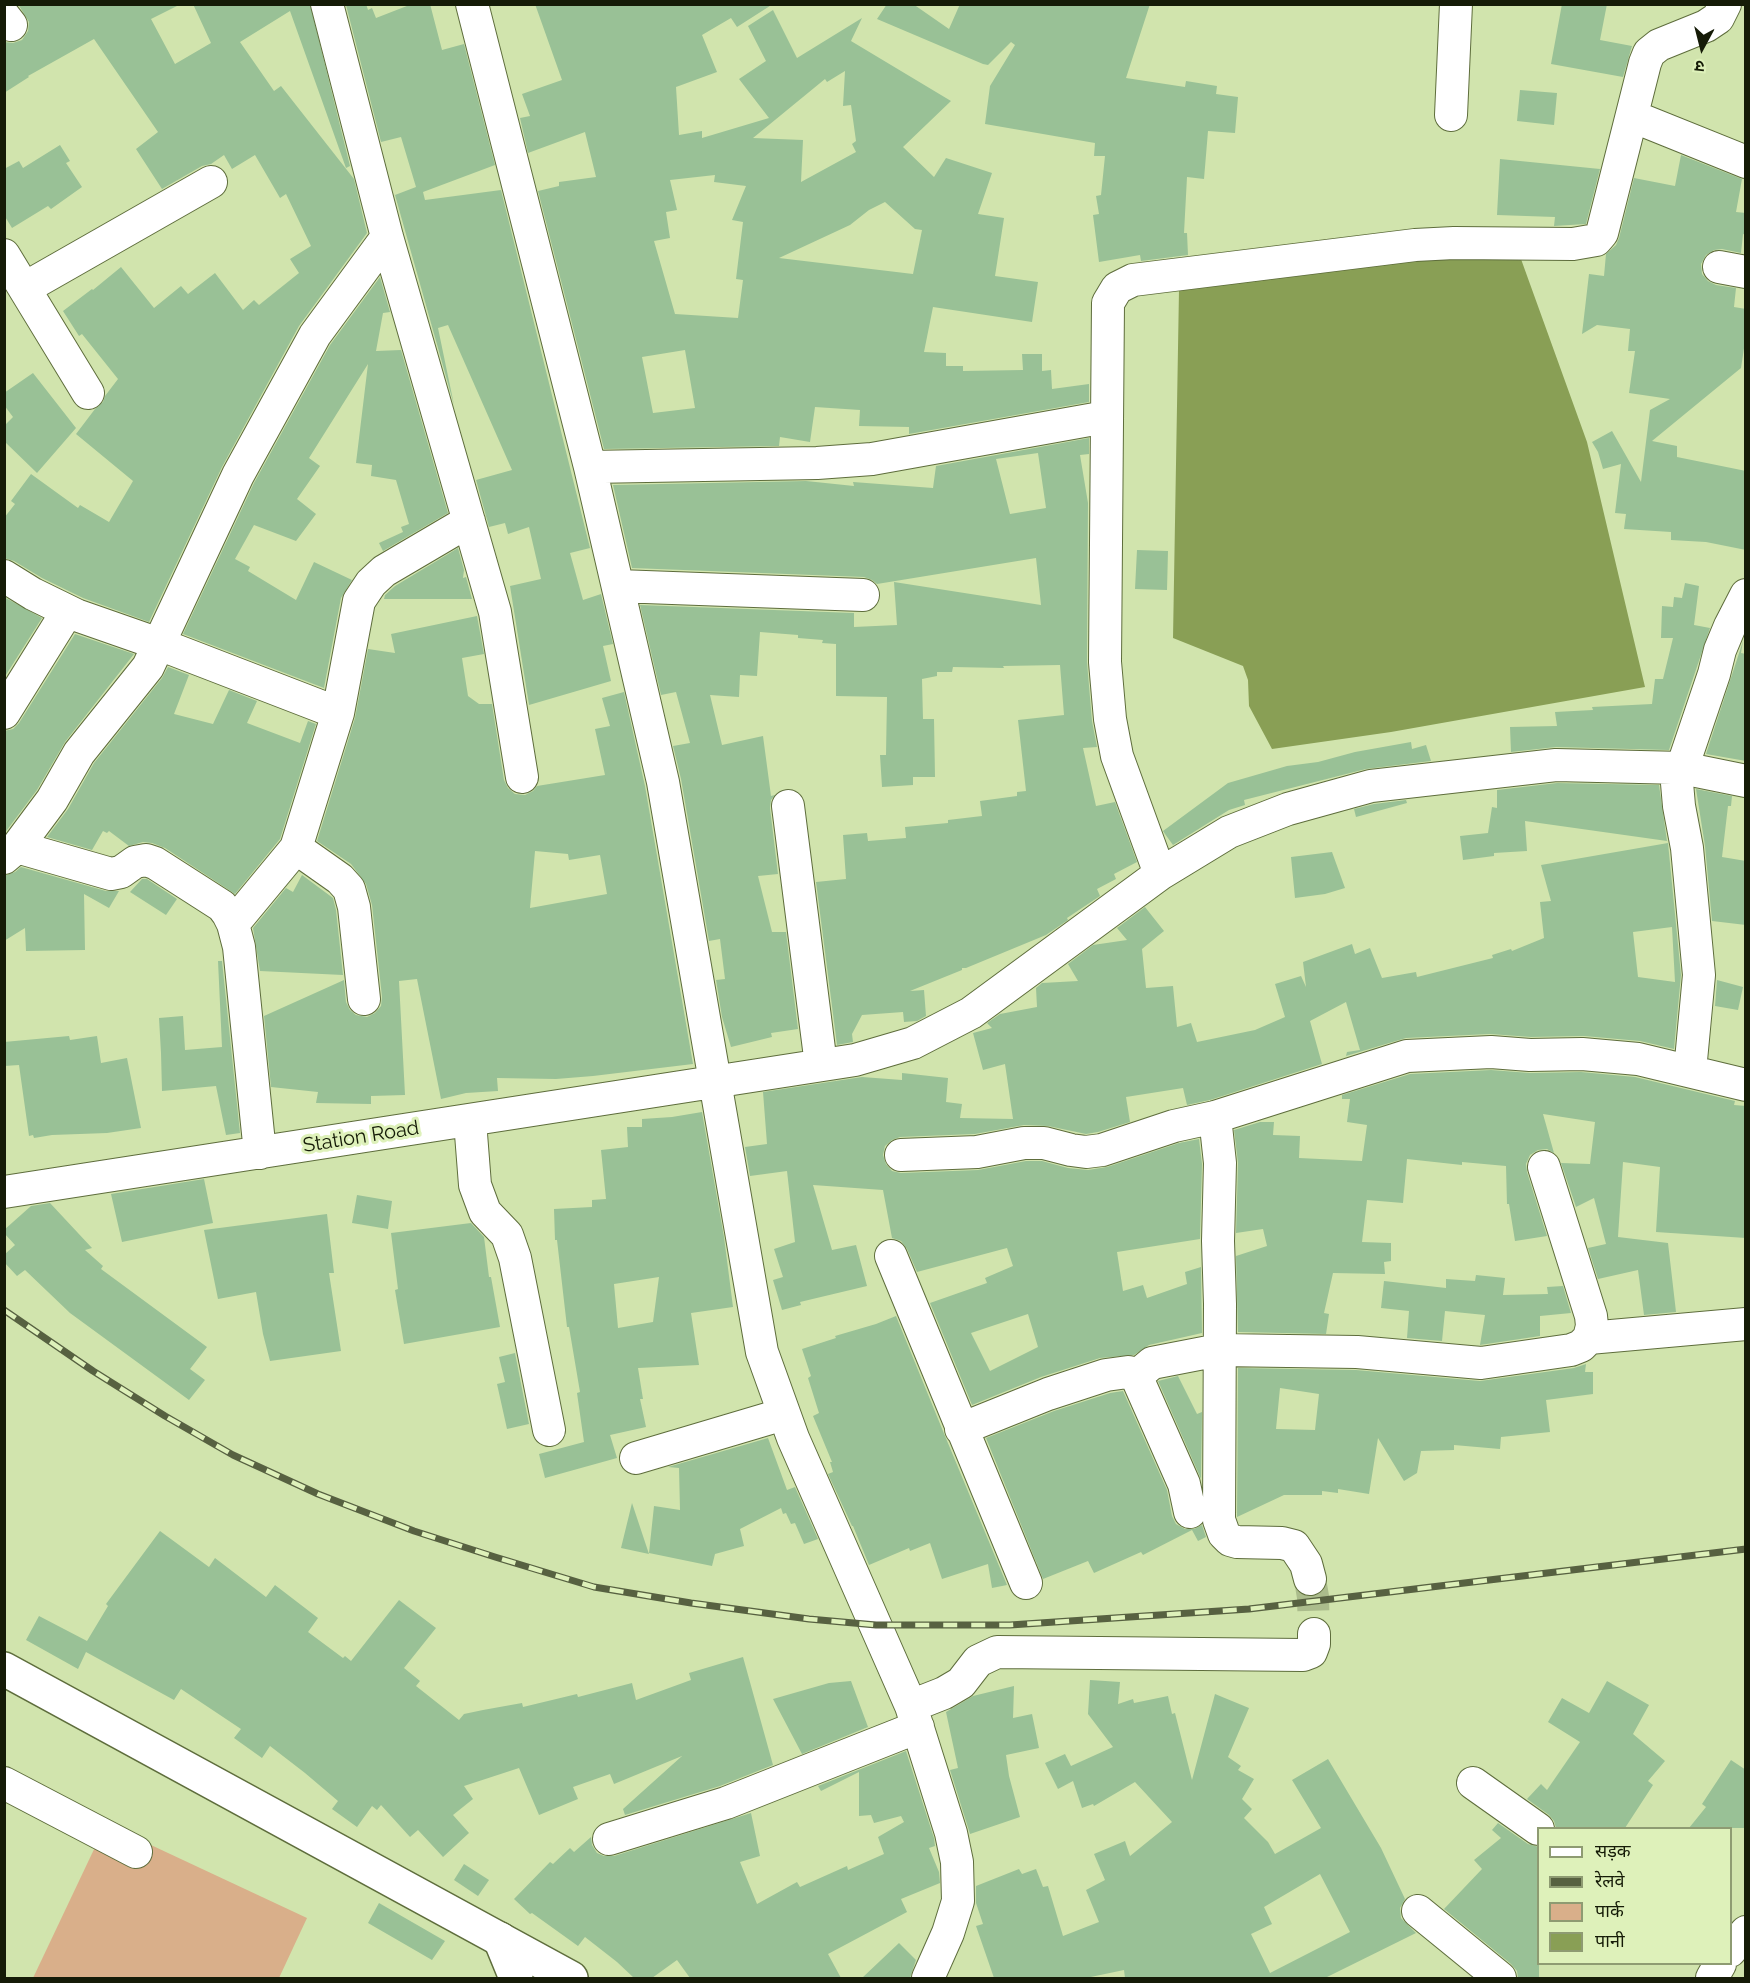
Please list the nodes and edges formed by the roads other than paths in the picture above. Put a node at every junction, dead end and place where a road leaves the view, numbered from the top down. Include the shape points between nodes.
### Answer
1 (327, 4) edge
2 (472, 4) edge
3 (1456, 4) edge
4 (1725, 4) edge
5 (1451, 115) dead end
6 (1632, 116) junction
7 (1746, 162) edge
8 (211, 182) dead end
9 (387, 237) junction
10 (4, 255) edge
11 (25, 288) junction
12 (88, 393) dead end
13 (1106, 417) junction
14 (591, 467) junction
15 (469, 521) junction
16 (4, 576) edge
17 (618, 586) junction
18 (863, 595) dead end
19 (1746, 595) edge
20 (67, 612) junction
21 (159, 644) junction
22 (4, 713) edge
23 (338, 713) junction
24 (1682, 768) junction
25 (522, 777) dead end
26 (1746, 781) edge
27 (788, 806) dead end
28 (296, 848) junction
29 (11, 852) edge
30 (1160, 874) junction
31 (233, 924) junction
32 (364, 999) dead end
33 (821, 1065) junction
34 (1690, 1071) junction
35 (716, 1083) junction
36 (1746, 1085) edge
37 (1215, 1117) junction
38 (470, 1121) junction
39 (260, 1153) junction
40 (901, 1155) dead end
41 (1544, 1167) dead end
42 (4, 1192) edge
43 (891, 1256) dead end
44 (1746, 1324) edge
45 (1589, 1338) junction
46 (1219, 1350) junction
47 (1139, 1374) junction
48 (784, 1414) junction
49 (961, 1429) junction
50 (549, 1430) dead end
51 (636, 1458) dead end
52 (1190, 1512) dead end
53 (1310, 1579) tunnel mouth
54 (1026, 1583) dead end
55 (1314, 1634) tunnel mouth
56 (4, 1669) edge
57 (915, 1716) junction
58 (4, 1783) edge
59 (1473, 1783) dead end
60 (1537, 1828) edge
61 (609, 1839) dead end
62 (136, 1852) dead end
63 (1418, 1911) dead end
64 (1746, 1932) edge
65 (500, 1939) junction
66 (1732, 1950) edge
67 (516, 1978) edge
68 (571, 1978) edge
69 (928, 1978) edge
70 (1500, 1978) edge

1 - 9 street
2 - 14 street
3 - 5 street
4 - 6 street via 1718,18 1706,26 1659,45 1650,53
6 - 7 street
6 - 13 street via 1602,233 1596,240 1573,244 1415,245 1133,280 1117,288 1108,303
8 - 11 street
9 - 15 street
9 - 21 street via 315,335 238,475
10 - 11 street
11 - 12 street
13 - 14 street via 872,459
13 - 30 street via 1105,662 1110,719 1117,756
14 - 17 street
15 - 23 street via 384,571 371,583 359,601
15 - 25 street via 495,612
16 - 20 street
17 - 18 street
17 - 35 street via 663,782
19 - 24 street via 1720,650
20 - 21 street
20 - 22 street
21 - 23 street
21 - 29 street via 148,667 79,753 52,800
23 - 28 street
24 - 26 street, Station Road
24 - 30 street, Station Road via 1556,765 1371,786 1288,809 1230,832
24 - 34 street via 1677,783 1699,975
27 - 33 street
28 - 31 street
28 - 32 street via 340,879 349,890
29 - 31 street via 111,874 146,860 222,906
30 - 33 street, Station Road via 971,1013 913,1043 855,1060
31 - 39 street via 239,947
33 - 35 street, Station Road
34 - 36 street
34 - 37 street via 1638,1059 1582,1054 1491,1052 1407,1056
35 - 38 street, Station Road
35 - 48 street via 762,1352
37 - 40 street via 1086,1152 1024,1143 977,1152
37 - 46 street via 1220,1163
38 - 39 street, Station Road
38 - 50 street via 476,1185 485,1212 507,1234 515,1258
39 - 42 street, Station Road
41 - 45 street via 1591,1316
43 - 49 street
44 - 45 street
45 - 46 street via 1571,1350 1481,1363 1357,1353
46 - 47 street via 1152,1363
46 - 53 street via 1219,1520 1224,1534 1237,1542 1294,1546
47 - 49 street via 1106,1375
47 - 52 street via 1142,1392 1184,1484
48 - 51 street
48 - 57 street
49 - 54 street
55 - 57 street via 1311,1652 1303,1656 997,1652 978,1661 961,1683
56 - 65 main road
57 - 61 street via 726,1803
57 - 69 street via 957,1862 958,1901
58 - 62 street
59 - 60 street
63 - 70 street
64 - 66 street
65 - 67 main road
65 - 68 main road

